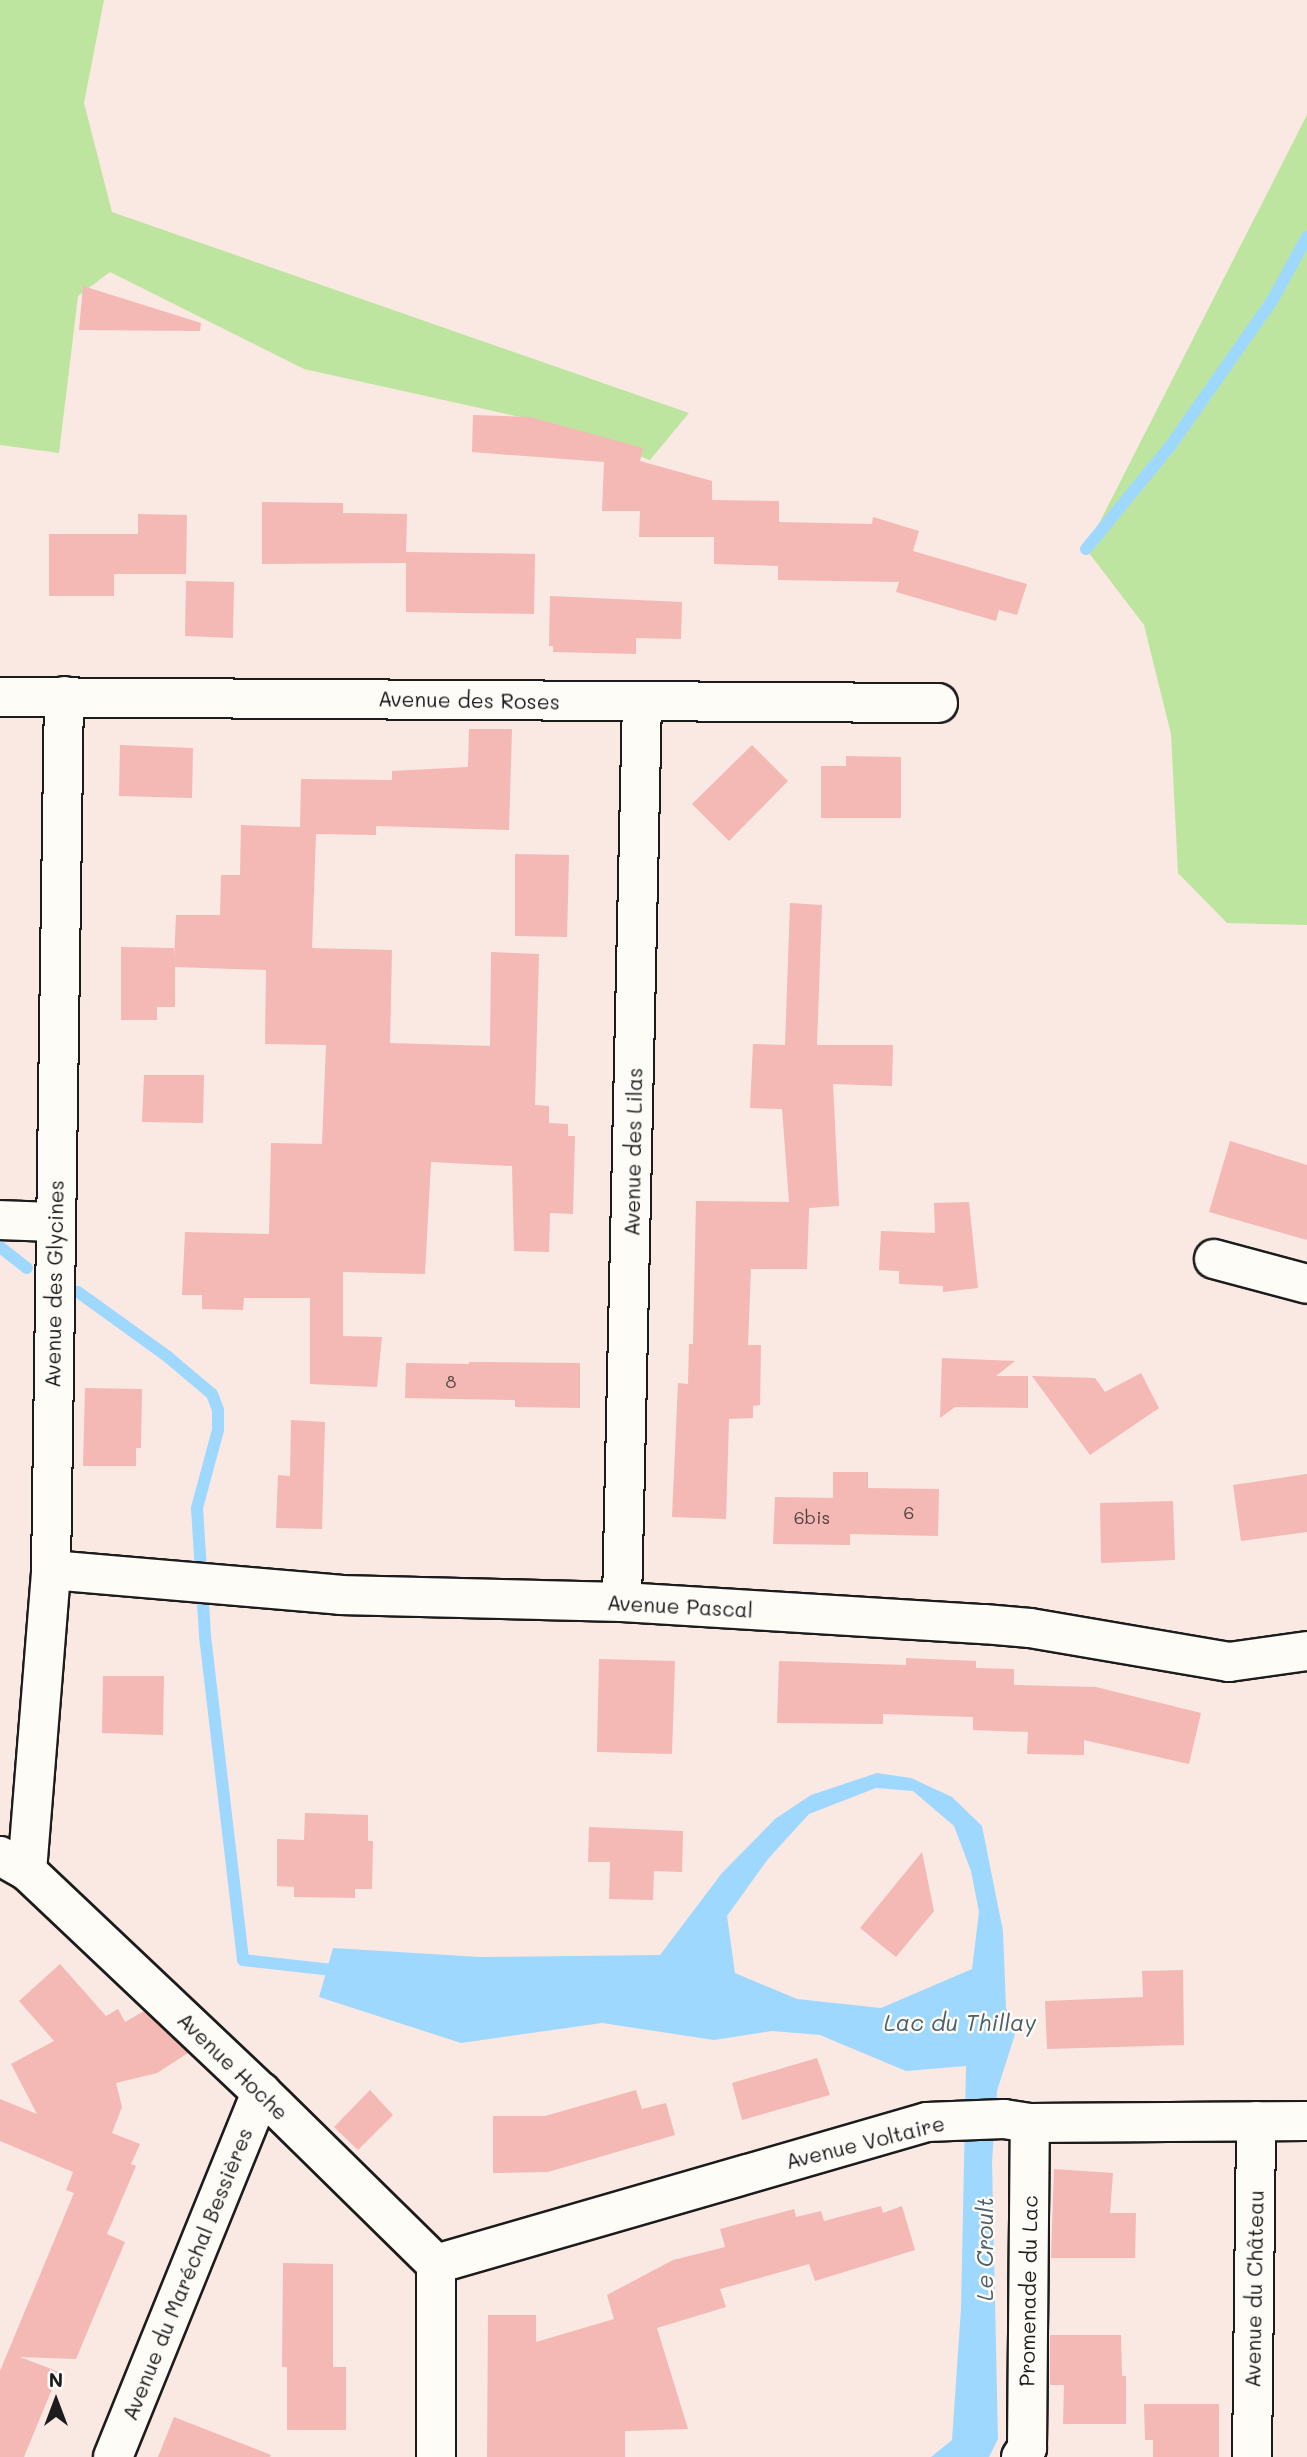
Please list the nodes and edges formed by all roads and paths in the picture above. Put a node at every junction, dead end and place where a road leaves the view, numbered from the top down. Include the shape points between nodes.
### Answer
1 (64, 696) junction
2 (0, 697) edge
3 (642, 702) junction
4 (938, 703) dead end
5 (0, 1220) edge
6 (55, 1222) junction
7 (1214, 1259) dead end
8 (1307, 1284) edge
9 (51, 1570) junction
10 (622, 1602) junction
11 (1307, 1651) edge
12 (13, 1864) edge
13 (261, 2092) junction
14 (1017, 2121) junction
15 (1256, 2121) junction
16 (1307, 2121) edge
17 (436, 2264) junction
18 (113, 2457) edge
19 (436, 2457) edge
20 (1021, 2457) edge
21 (1252, 2457) edge

1 - 2 street, Avenue des Roses
1 - 3 street, Avenue des Roses
1 - 6 street, Avenue des Glycines
3 - 4 street, Avenue des Roses
3 - 10 street, Avenue des Lilas
5 - 6 street
6 - 9 street, Avenue des Glycines
7 - 8 street
9 - 10 street, Avenue Pascal via 340,1595
9 - 12 street, Avenue des Glycines
10 - 11 street, Avenue Pascal via 1030,1628 1229,1661
12 - 13 street, Avenue Hoche
13 - 17 street, Avenue Hoche
13 - 18 street, Avenue du Maréchal Bessières
14 - 15 street, Avenue Voltaire
14 - 17 street, Avenue Voltaire via 955,2120 899,2129
14 - 20 street, Promenade du Lac via 1027,2448
15 - 16 street, Avenue Voltaire
15 - 21 street, Avenue du Château
17 - 19 street

